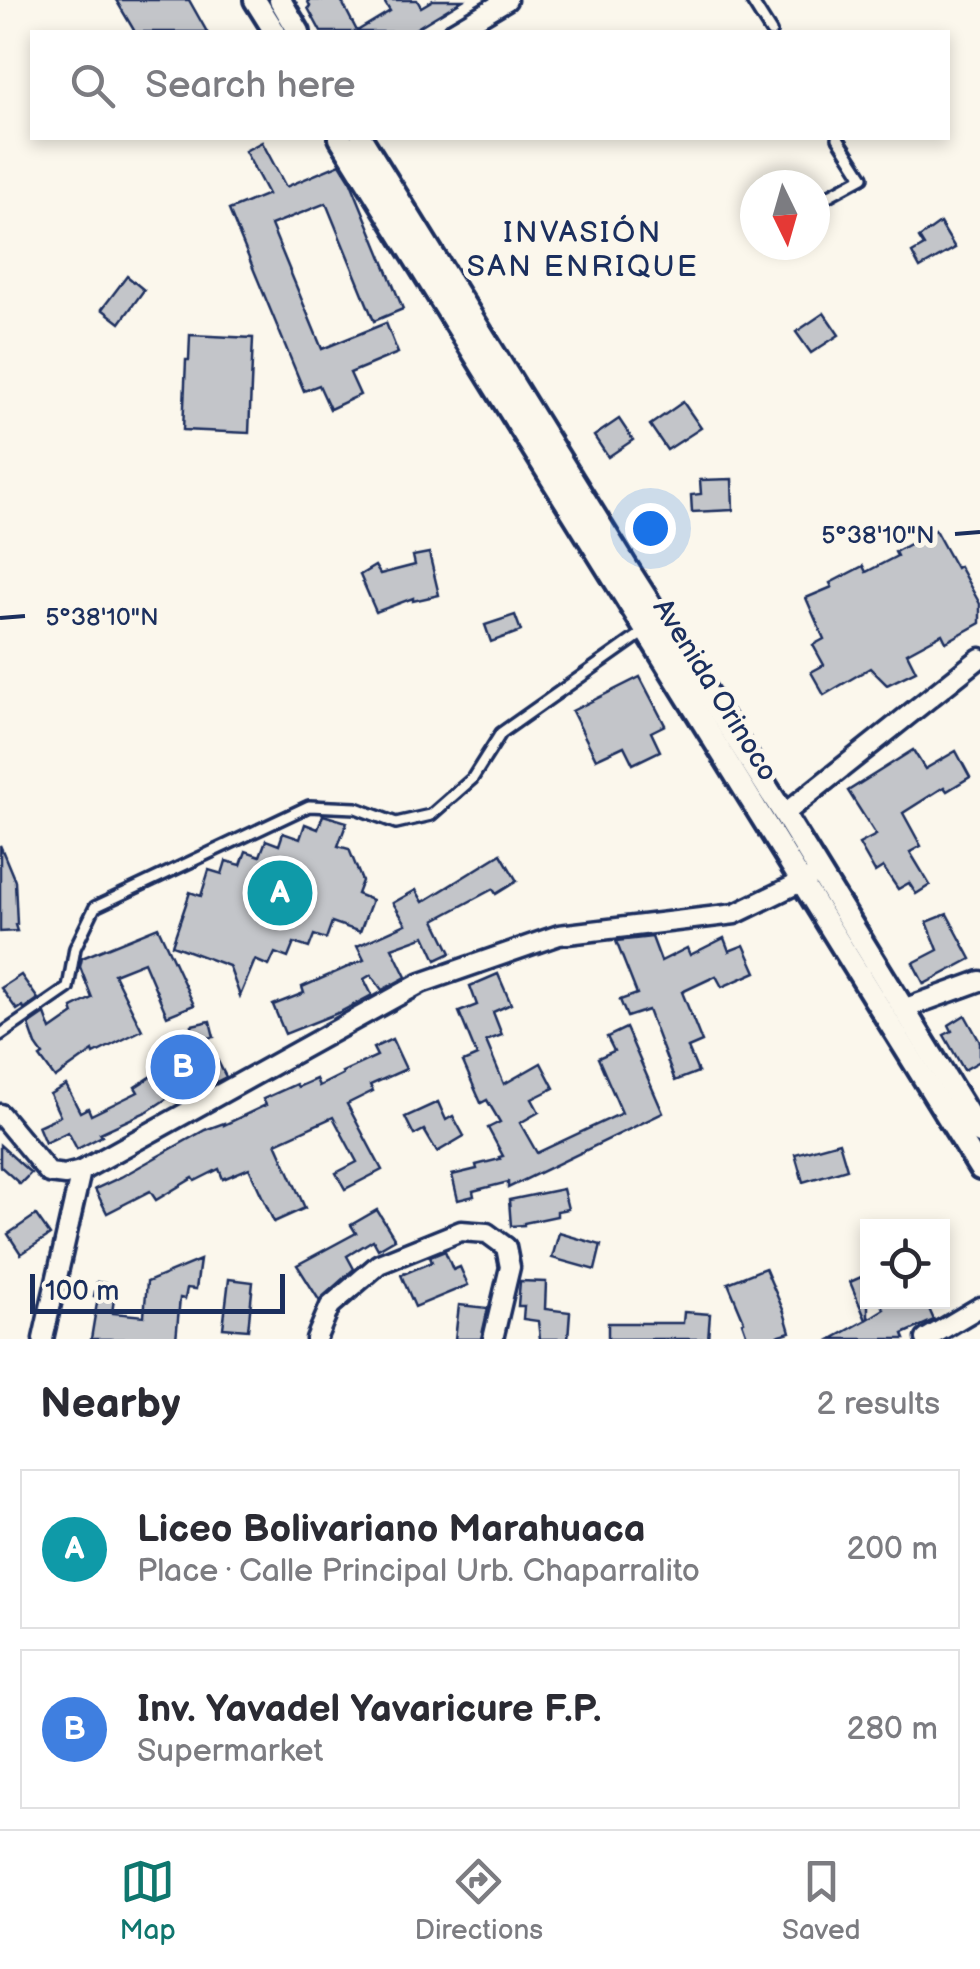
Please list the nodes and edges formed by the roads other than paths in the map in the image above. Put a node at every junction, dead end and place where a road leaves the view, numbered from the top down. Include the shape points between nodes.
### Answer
1 (255, 0) edge
2 (280, 0) edge
3 (507, 0) edge
4 (751, 0) edge
5 (274, 30) edge
6 (297, 30) edge
7 (456, 30) edge
8 (771, 30) edge
9 (341, 140) edge
10 (362, 140) edge
11 (839, 140) edge
12 (830, 195) edge
13 (646, 631) junction
14 (980, 658) edge
15 (784, 814) junction
16 (811, 877) junction
17 (980, 980) edge
18 (903, 1009) junction
19 (0, 1035) edge
20 (0, 1114) edge
21 (980, 1133) edge
22 (980, 1169) edge
23 (81, 1171) junction
24 (980, 1307) edge
25 (43, 1339) edge
26 (316, 1339) edge
27 (494, 1339) edge
28 (926, 1339) edge

1 - 5 street
2 - 6 street
3 - 7 street
4 - 8 lane
9 - 13 street, Avenida Orinoco
10 - 15 street, Avenida Orinoco
11 - 12 lane via 863,177
13 - 16 street, Avenida Orinoco
13 - 19 lane via 500,733 472,779 432,815 396,823 356,808 310,806 94,907 75,948 68,988
14 - 15 street
15 - 16 street, Avenida Orinoco
16 - 18 street, Avenida Orinoco
16 - 22 street, Avenida Orinoco
16 - 23 street via 735,914 559,935 421,983
17 - 18 street
18 - 21 street, Avenida Orinoco
20 - 23 street via 49,1174
23 - 25 street
24 - 28 street
26 - 27 street via 330,1306 378,1264 461,1231 487,1233 506,1247 510,1267

